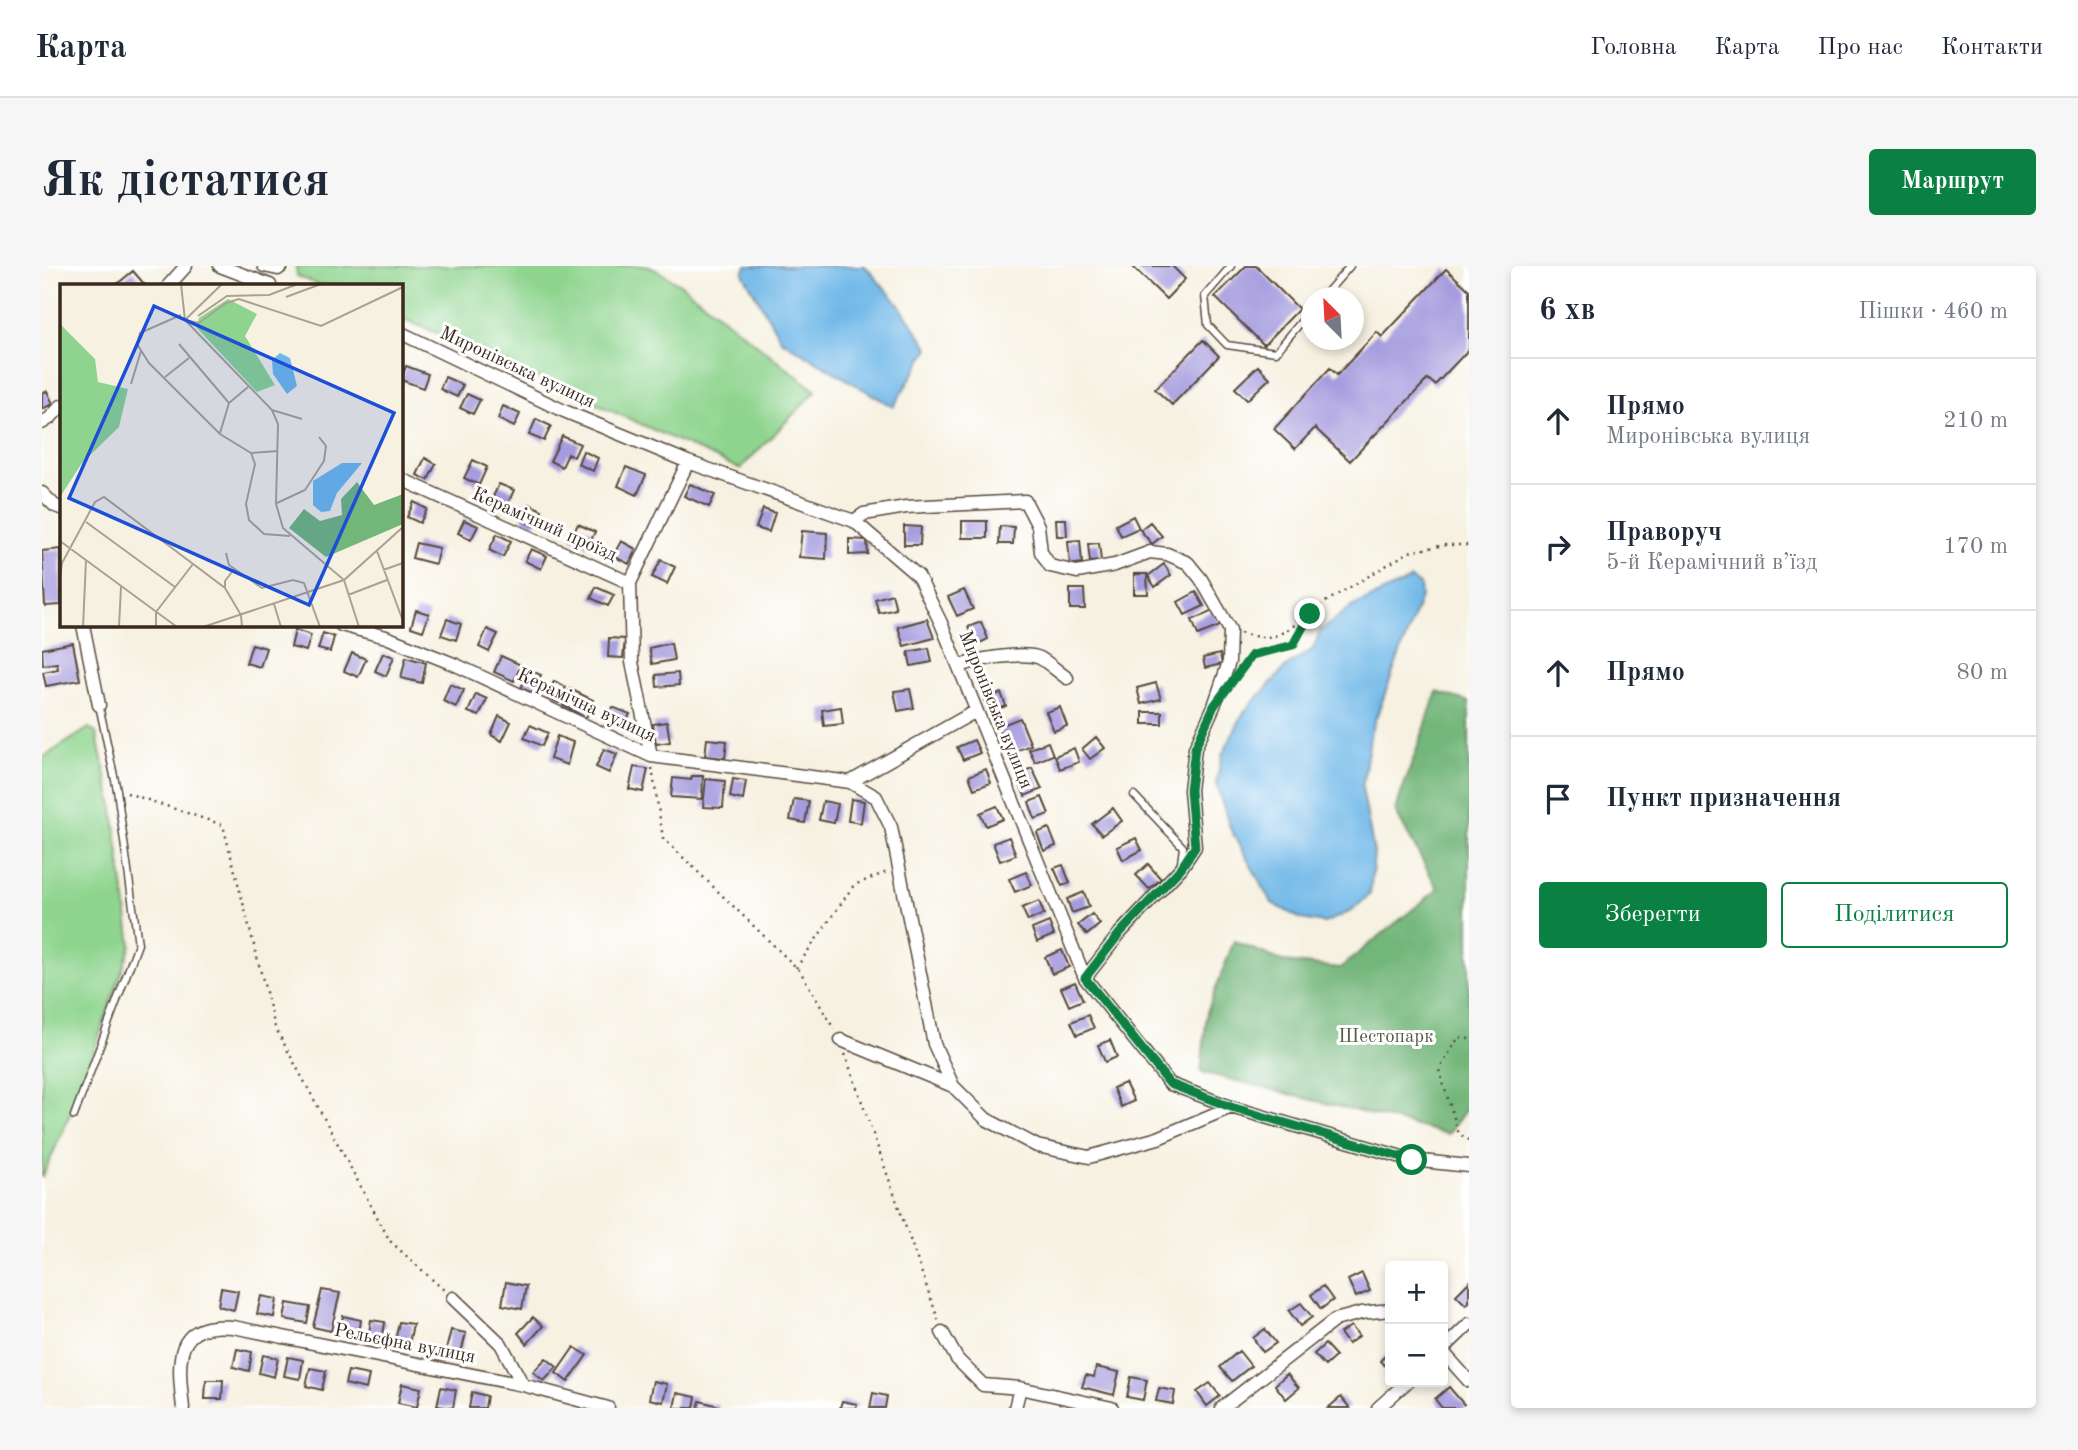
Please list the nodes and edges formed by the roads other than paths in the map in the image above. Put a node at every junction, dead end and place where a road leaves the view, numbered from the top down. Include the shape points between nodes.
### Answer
1 (186, 266) edge
2 (264, 266) edge
3 (282, 266) edge
4 (1231, 266) edge
5 (1350, 266) edge
6 (225, 267) edge
7 (170, 284) edge
8 (268, 284) edge
9 (1332, 287) edge
10 (1301, 322) edge
11 (402, 333) edge
12 (60, 407) edge
13 (42, 423) edge
14 (688, 462) junction
15 (402, 479) edge
16 (42, 493) edge
17 (60, 508) edge
18 (854, 521) junction
19 (630, 583) junction
20 (83, 626) edge
21 (345, 626) edge
22 (959, 667) junction
23 (1067, 678) dead end
24 (99, 705) joint
25 (976, 710) junction
26 (651, 756) junction
27 (850, 782) junction
28 (1134, 795) dead end
29 (1181, 868) junction
30 (1085, 978) junction
31 (841, 1040) road end
32 (953, 1086) junction
33 (1231, 1107) junction
34 (74, 1115) dead end
35 (1469, 1166) edge
36 (453, 1297) road end
37 (1385, 1311) edge
38 (1469, 1324) edge
39 (942, 1332) road end
40 (1448, 1346) edge
41 (1448, 1357) edge
42 (1469, 1381) edge
43 (523, 1385) junction
44 (1401, 1387) edge
45 (1020, 1388) junction
46 (183, 1408) edge
47 (608, 1408) edge
48 (1015, 1408) edge
49 (1112, 1408) edge
50 (1222, 1408) edge
51 (1377, 1408) edge

1 - 7 street
2 - 3 street
4 - 10 lane via 1205,296 1208,325 1227,345 1276,352
5 - 9 lane
6 - 8 street
11 - 14 street, Миронівська вулиця via 564,411
12 - 13 street
14 - 18 street, Миронівська вулиця
14 - 19 street
15 - 19 street, Керамічний проїзд
16 - 17 street
18 - 22 street, Миронівська вулиця via 918,576
18 - 29 street via 864,514 906,507 1025,502 1050,566 1077,572 1150,552 1188,563 1230,630 1228,662 1195,748 1190,790 1195,847
19 - 26 street, Керамічний проїзд via 632,662
20 - 24 street
21 - 26 street, Керамічна вулиця via 456,665
22 - 23 street via 996,657 1039,657
22 - 25 street, Миронівська вулиця
24 - 34 lane via 117,790 138,944
25 - 27 street
25 - 30 street, Миронівська вулиця
26 - 27 street, Керамічна вулиця
27 - 32 street via 876,797 891,827 934,1044
28 - 29 lane via 1183,847
29 - 30 street
30 - 33 street, Миронівська вулиця via 1170,1084
31 - 32 street
32 - 33 street via 986,1119 1037,1146 1089,1157 1158,1138
33 - 35 street, Миронівська вулиця via 1412,1160
36 - 43 street via 501,1344
37 - 50 street via 1335,1320
38 - 40 street
39 - 45 street via 957,1359 983,1385
41 - 42 street
43 - 46 street, Рельєфна вулиця via 212,1325 194,1332 184,1345 178,1369
43 - 47 street, Рельєфна вулиця
44 - 51 street
45 - 48 street
45 - 49 street

